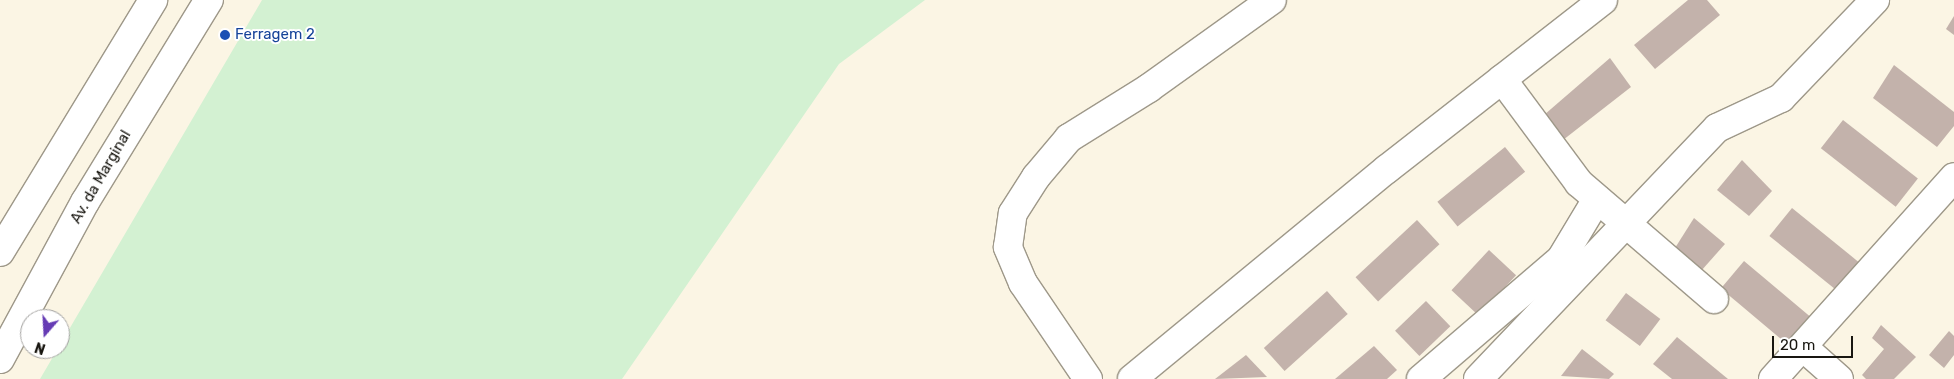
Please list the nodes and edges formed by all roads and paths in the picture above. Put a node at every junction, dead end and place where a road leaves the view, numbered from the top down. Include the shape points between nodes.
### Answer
1 (154, 0) edge
2 (209, 0) edge
3 (1272, 0) edge
4 (1603, 0) edge
5 (1875, 0) edge
6 (1502, 79) junction
7 (1954, 177) edge
8 (1596, 199) junction
9 (1626, 224) junction
10 (0, 252) edge
11 (1714, 299) dead end
12 (1803, 347) junction
13 (0, 359) edge
14 (1088, 379) edge
15 (1132, 379) edge
16 (1421, 379) edge
17 (1478, 379) edge
18 (1773, 379) edge
19 (1839, 379) edge

1 - 10 street
2 - 13 street, Av. da Marginal via 90,194
3 - 14 street via 1149,88 1069,138 1036,177 1014,214 1008,247 1023,283
4 - 6 street
5 - 9 street via 1781,98 1717,128
6 - 8 street via 1579,183
6 - 15 street
7 - 12 street
8 - 9 street
8 - 16 street via 1561,259
9 - 11 street
9 - 17 street
12 - 18 street
12 - 19 street

